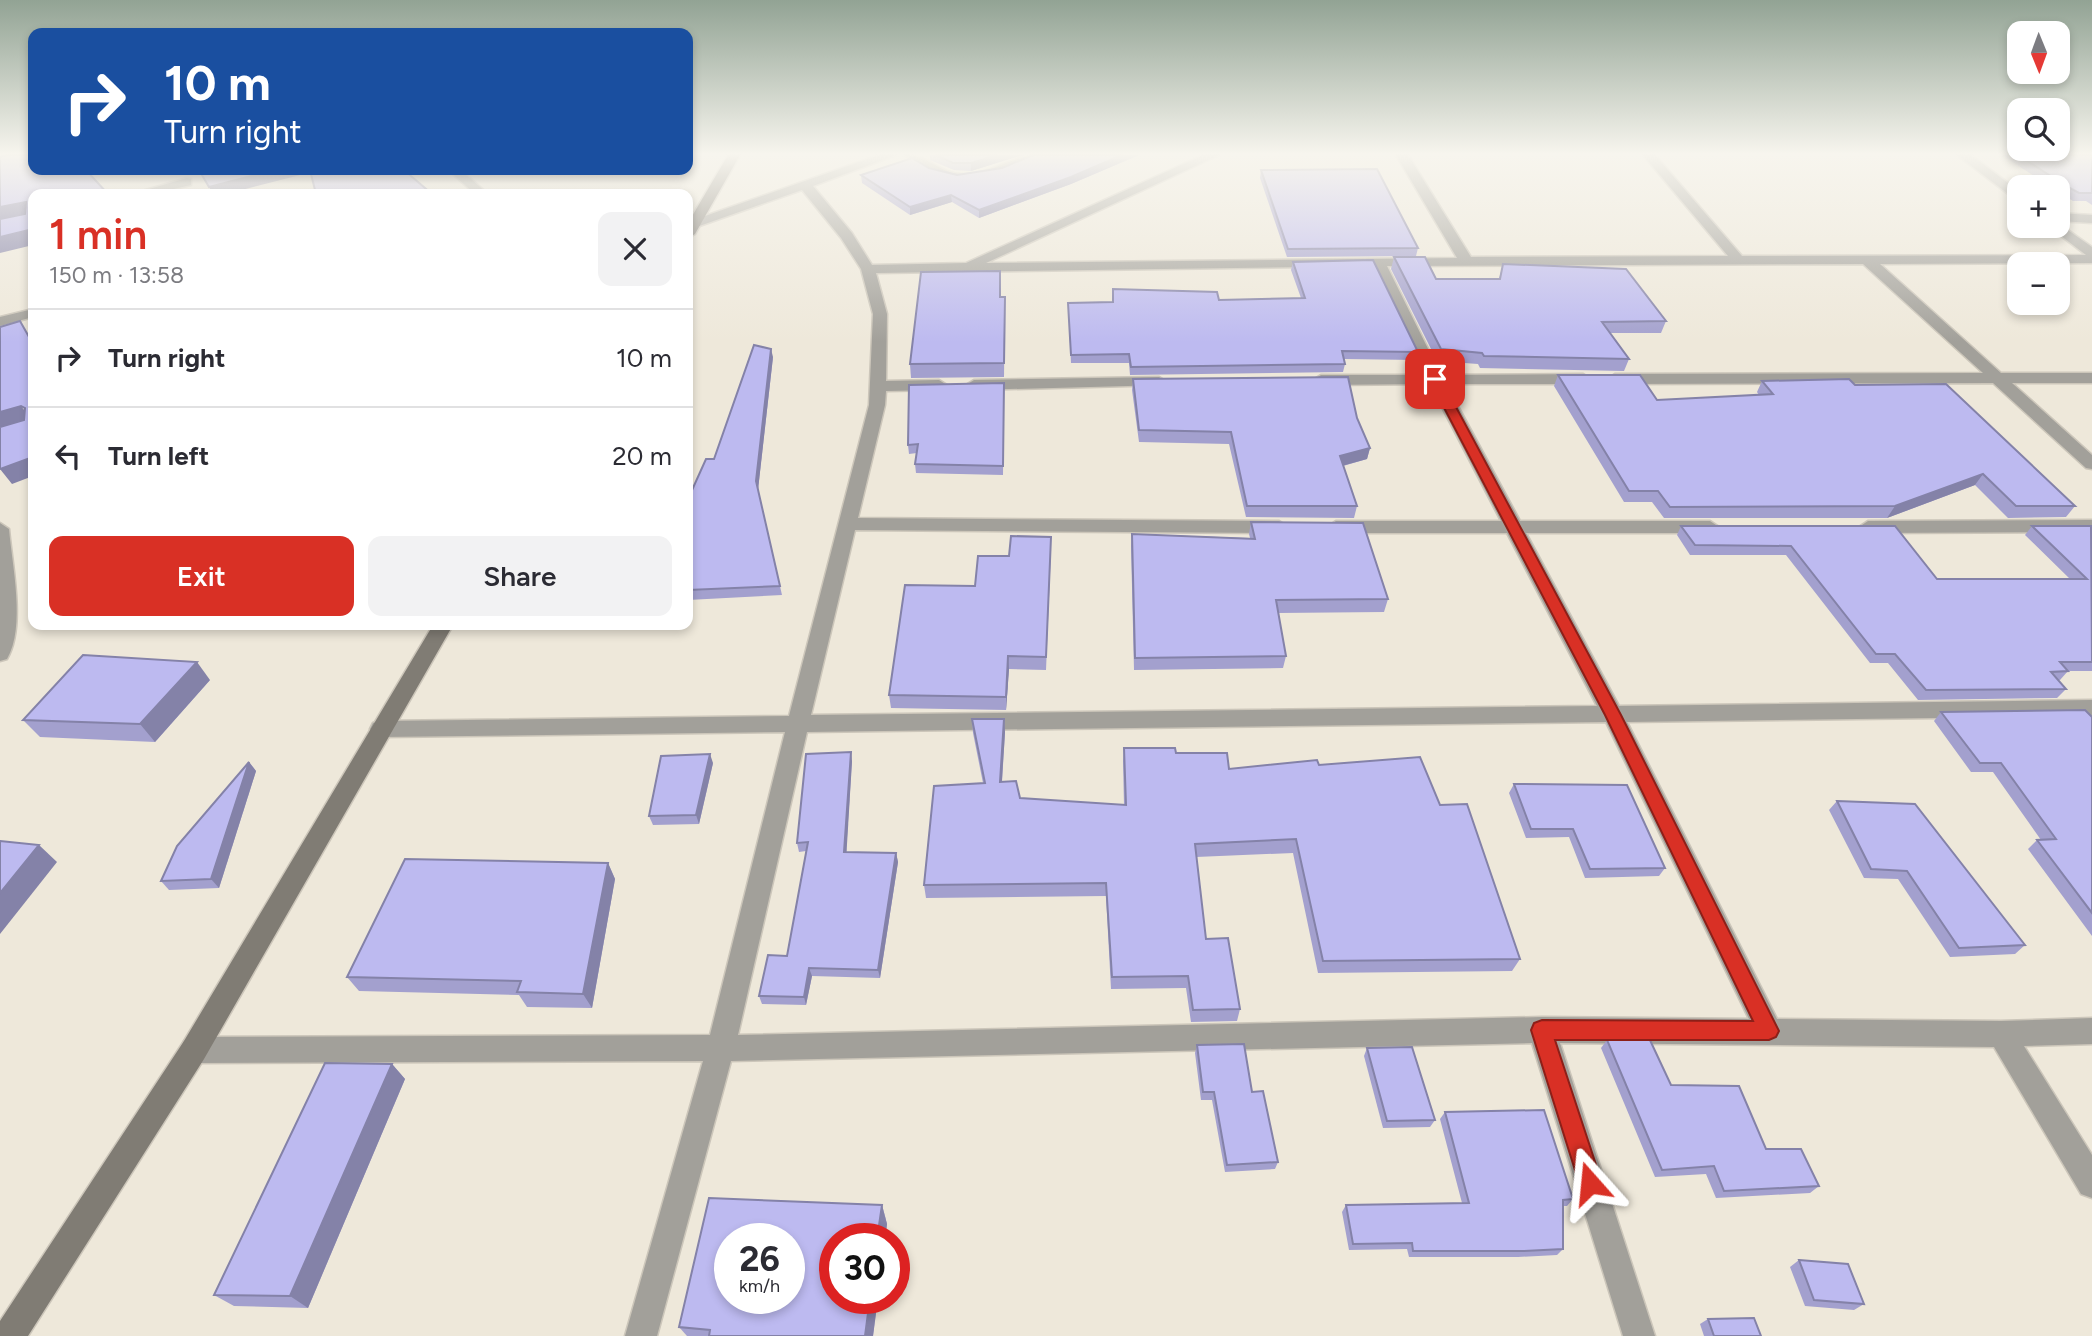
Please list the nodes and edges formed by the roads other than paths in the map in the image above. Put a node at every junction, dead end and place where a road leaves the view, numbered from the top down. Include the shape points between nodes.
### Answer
1 (718, 217) edge
2 (832, 217) edge
3 (1076, 217) edge
4 (1440, 217) edge
5 (1701, 217) edge
6 (2070, 218) edge
7 (2092, 219) edge
8 (693, 227) edge
9 (2070, 237) edge
10 (2092, 253) edge
11 (1867, 260) junction
12 (2092, 260) edge
13 (1738, 261) junction
14 (1378, 262) junction
15 (1467, 262) junction
16 (964, 268) junction
17 (869, 270) junction
18 (28, 315) edge
19 (0, 323) edge
20 (1435, 379) junction
21 (1996, 379) junction
22 (2092, 379) edge
23 (1310, 380) edge
24 (1170, 382) edge
25 (878, 386) junction
26 (2092, 464) edge
27 (847, 524) junction
28 (2092, 526) edge
29 (1297, 527) edge
30 (1324, 527) edge
31 (1514, 527) junction
32 (1734, 527) edge
33 (1844, 527) edge
34 (0, 529) edge
35 (3, 621) edge
36 (440, 630) edge
37 (0, 654) edge
38 (2092, 708) edge
39 (1613, 715) junction
40 (798, 723) junction
41 (380, 729) junction
42 (1542, 1030) junction
43 (1769, 1031) junction
44 (2092, 1031) edge
45 (2001, 1034) junction
46 (721, 1048) junction
47 (194, 1050) junction
48 (2092, 1183) edge
49 (9, 1336) edge
50 (641, 1336) edge
51 (1639, 1336) edge

1 - 8 street
2 - 17 street
3 - 16 street
4 - 15 street
5 - 13 street
6 - 7 street
9 - 10 street
11 - 12 street
11 - 13 street
11 - 21 street
13 - 15 street
14 - 15 street
14 - 16 street
14 - 20 street
16 - 17 street
17 - 25 street via 880,314
18 - 19 street
20 - 21 street
20 - 23 street
20 - 31 street
21 - 22 street
21 - 26 street
24 - 25 street
25 - 27 street
27 - 29 street
27 - 40 street
28 - 33 street
30 - 31 street
31 - 32 street
31 - 39 street
34 - 35 street
35 - 37 street
36 - 41 street
38 - 39 street
39 - 40 street
39 - 43 street
40 - 41 street
40 - 46 street
41 - 47 street
42 - 43 street
42 - 46 street
42 - 51 street
43 - 45 street
44 - 45 street
45 - 48 street
46 - 47 street
46 - 50 street
47 - 49 street

